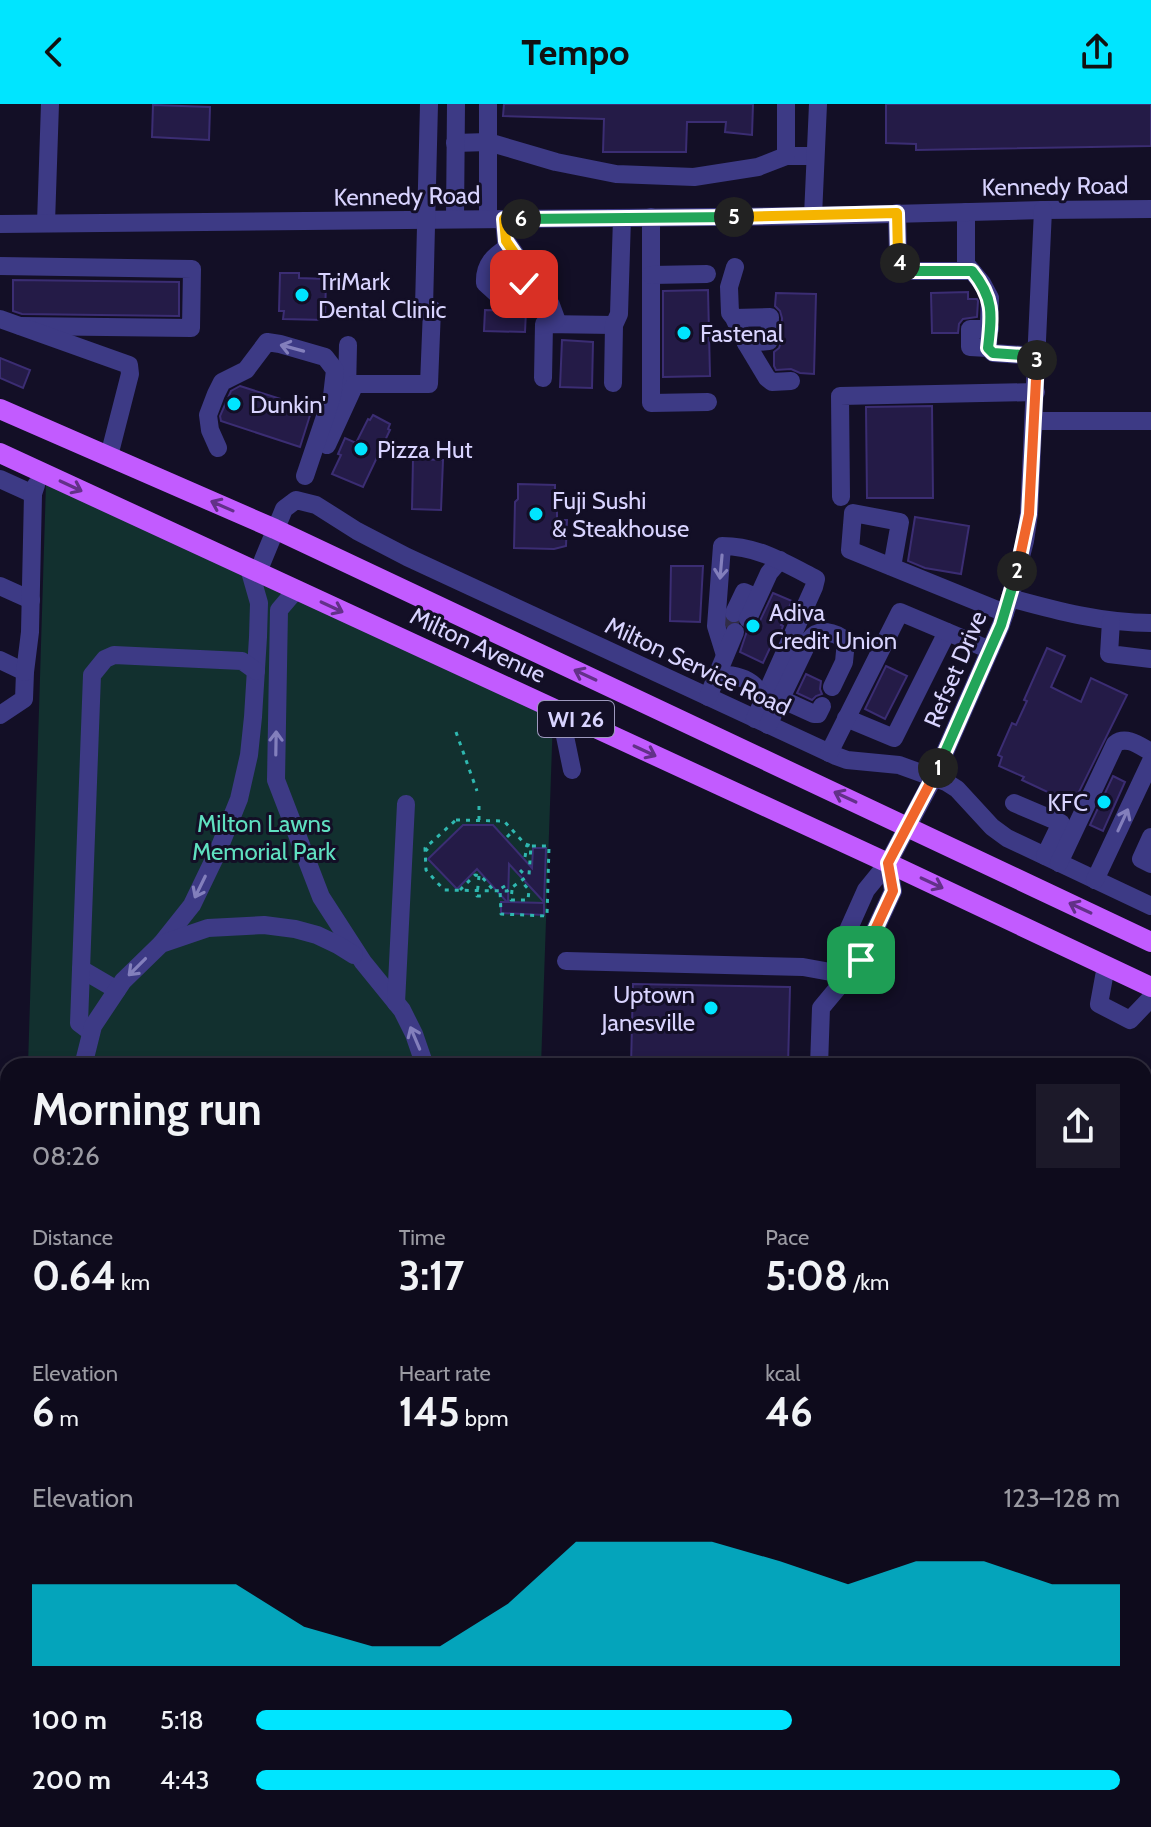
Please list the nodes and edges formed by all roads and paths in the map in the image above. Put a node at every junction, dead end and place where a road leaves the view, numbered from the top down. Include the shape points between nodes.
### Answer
1 (50, 104) edge
2 (429, 104) edge
3 (456, 104) edge
4 (488, 104) edge
5 (786, 104) edge
6 (818, 104) edge
7 (488, 142) junction
8 (455, 143) junction
9 (786, 156) junction
10 (815, 156) junction
11 (1151, 209) edge
12 (1043, 210) junction
13 (966, 212) junction
14 (897, 213) junction
15 (813, 216) junction
16 (651, 217) junction
17 (622, 218) junction
18 (426, 219) junction
19 (455, 219) junction
20 (496, 219) junction
21 (46, 223) junction
22 (0, 224) edge
23 (509, 246) junction
24 (0, 266) edge
25 (735, 267) dead end
26 (972, 271) junction
27 (707, 274) dead end
28 (651, 275) junction
29 (524, 281) junction
30 (734, 318) junction
31 (0, 319) edge
32 (558, 324) junction
33 (614, 325) junction
34 (20, 326) junction
35 (746, 343) junction
36 (348, 345) dead end
37 (1037, 356) junction
38 (543, 378) dead end
39 (791, 381) dead end
40 (613, 383) dead end
41 (1036, 392) junction
42 (347, 402) junction
43 (708, 402) dead end
44 (0, 409) edge
45 (1034, 421) junction
46 (1151, 421) edge
47 (218, 448) dead end
48 (0, 453) edge
49 (109, 456) junction
50 (41, 472) junction
51 (0, 479) edge
52 (33, 494) junction
53 (841, 497) dead end
54 (275, 529) junction
55 (776, 558) junction
56 (892, 567) dead end
57 (253, 570) junction
58 (0, 586) edge
59 (296, 590) junction
60 (31, 600) junction
61 (1008, 606) junction
62 (1111, 621) junction
63 (1151, 623) edge
64 (738, 624) junction
65 (947, 632) junction
66 (990, 650) junction
67 (725, 655) junction
68 (1151, 659) edge
69 (0, 660) edge
70 (249, 666) junction
71 (25, 672) junction
72 (715, 678) junction
73 (832, 687) dead end
74 (708, 697) junction
75 (772, 700) junction
76 (822, 706) dead end
77 (560, 712) junction
78 (0, 715) edge
79 (846, 718) junction
80 (762, 722) junction
81 (456, 732) dead end
82 (1151, 752) edge
83 (829, 753) junction
84 (1151, 761) edge
85 (572, 770) dead end
86 (245, 771) junction
87 (934, 777) junction
88 (276, 780) junction
89 (477, 791) dead end
90 (1014, 803) dead end
91 (406, 804) dead end
92 (479, 805) dead end
93 (479, 820) junction
94 (448, 827) junction
95 (907, 827) junction
96 (513, 831) junction
97 (453, 833) dead end
98 (507, 837) dead end
99 (1151, 837) edge
100 (529, 845) junction
101 (425, 848) junction
102 (431, 854) dead end
103 (525, 857) dead end
104 (1052, 859) junction
105 (888, 863) junction
106 (1151, 864) edge
107 (435, 867) dead end
108 (520, 870) dead end
109 (429, 873) junction
110 (442, 876) dead end
111 (479, 876) junction
112 (527, 877) junction
113 (511, 878) dead end
114 (1095, 880) junction
115 (437, 882) junction
116 (520, 883) junction
117 (451, 884) dead end
118 (505, 886) dead end
119 (512, 889) junction
120 (444, 890) junction
121 (459, 890) junction
122 (498, 892) junction
123 (477, 895) junction
124 (323, 901) junction
125 (1151, 906) edge
126 (302, 931) junction
127 (1151, 942) edge
128 (161, 944) junction
129 (566, 961) dead end
130 (363, 962) junction
131 (1106, 966) junction
132 (81, 969) junction
133 (847, 975) junction
134 (1151, 987) edge
135 (117, 990) junction
136 (1151, 998) edge
137 (396, 1003) junction
138 (91, 1032) junction
139 (85, 1058) edge
140 (422, 1058) edge
141 (819, 1058) edge

1 - 21 street
2 - 18 street
3 - 8 street
4 - 7 street
5 - 9 street
6 - 10 street
7 - 8 street
7 - 9 street via 616,174 694,177 758,167
7 - 20 street
8 - 19 street
9 - 10 street
10 - 15 street
11 - 12 street, Kennedy Road
12 - 13 street, Kennedy Road
12 - 37 street, Refset Drive
13 - 14 street, Kennedy Road
13 - 26 street via 966,264
14 - 15 street, Kennedy Road
14 - 26 street via 898,255 904,268
15 - 16 street, Kennedy Road
16 - 17 street, Kennedy Road
16 - 28 street
17 - 20 street, Kennedy Road
17 - 33 street via 619,314
18 - 19 street, Kennedy Road
18 - 21 street, Kennedy Road
18 - 42 street via 429,384 355,384
19 - 20 street, Kennedy Road
20 - 23 street
21 - 22 street, Kennedy Road
23 - 29 street
23 - 29 street via 490,261 485,283 502,295
24 - 34 street via 192,269 191,328
25 - 30 street via 729,287
26 - 37 street via 990,298 993,353
27 - 28 street
28 - 43 street via 651,403
29 - 32 street via 540,290
30 - 35 street
30 - 35 street via 770,317 769,341
31 - 34 street
32 - 33 street
32 - 38 street via 544,324
33 - 40 street
34 - 49 street via 129,365
35 - 39 street via 767,378
36 - 42 street
37 - 41 street, Refset Drive
41 - 45 street, Refset Drive
41 - 53 street via 840,396
42 -> 47 street via 309,477 335,370 325,357 267,342 246,370 222,382 216,394 208,415
44 - 49 main road, Milton Avenue / WI 26
45 - 46 street
45 - 61 street, Refset Drive via 1029,514
48 - 50 main road, Milton Avenue / WI 26
54 -> 49 main road, Milton Avenue / WI 26
50 - 52 street
50 -> 57 main road, Milton Avenue / WI 26
51 - 52 street
52 - 60 street
54 - 57 street, Milton Service Road
54 - 74 street, Milton Service Road via 289,503 316,505 396,552
95 -> 54 main road, Milton Avenue / WI 26
55 - 64 street
55 - 64 street via 762,571
55 -> 67 street via 722,546 716,626
55 - 75 street via 816,579
56 - 61 street
57 - 59 main road, Milton Avenue / WI 26
57 - 70 street via 258,637
58 - 60 street
59 -> 77 main road, Milton Avenue / WI 26
88 -> 59 street via 279,610
60 - 71 street
61 - 62 street
61 - 66 street, Refset Drive
62 - 63 street
62 - 68 street via 1109,654
64 - 67 street
65 - 66 street
65 - 79 street via 900,612
65 - 79 street via 894,738
66 - 87 street, Refset Drive
67 - 72 street
69 - 71 street
70 - 86 street via 253,717
70 - 132 street via 114,655 92,675
71 - 78 street via 24,699
72 - 74 street
72 - 75 street via 742,678
73 - 75 street via 844,662 846,641 822,631 814,633
74 - 80 street, Milton Service Road
75 - 76 street via 814,714
75 - 80 street
77 - 85 street
77 -> 105 main road, Milton Avenue / WI 26
79 - 83 street
80 - 83 street, Milton Service Road
81 - 89 path
82 - 104 street via 1125,740 1115,744
83 - 87 street, Milton Service Road
114 -> 84 street
86 - 88 street via 259,786
86 -> 128 street via 239,799 192,905
87 - 95 street, Refset Drive
87 - 104 street, Milton Service Road via 957,789 1007,838
88 - 124 street
90 - 104 street via 1061,823
91 - 137 street
92 - 93 path
93 - 94 path via 456,820
93 - 96 path via 504,821
94 - 97 path
94 - 101 path
95 - 105 street, Refset Drive
127 -> 95 main road, Milton Avenue / WI 26
96 - 98 path
96 - 100 path
99 - 106 street via 1141,859
100 - 103 path
100 - 112 path
100 - 122 path via 549,846 547,916 501,914
101 - 102 path
101 - 109 path
104 - 114 street, Milton Service Road
105 -> 131 main road, Milton Avenue / WI 26
105 - 133 street via 893,891 861,960
107 - 109 path
108 - 112 path
109 - 115 path
110 - 115 path
111 - 121 path
111 - 122 path
111 - 123 path
112 - 116 path
113 - 116 path
114 - 125 street, Milton Service Road
115 - 120 path
116 - 119 path
116 - 119 path via 529,890 528,900 511,900
117 - 120 path
118 - 122 path
119 - 122 path
120 - 121 path
121 - 123 path
122 - 123 path
124 - 126 street via 313,924
124 - 130 street
126 - 128 street via 264,925 208,928
126 - 130 street
128 -> 135 street
129 - 133 street via 803,967
130 - 137 street
131 - 134 main road, Milton Avenue / WI 26
131 - 136 street via 1099,1004 1130,1020
132 - 135 street
132 - 138 street via 79,1023
133 - 141 street via 821,1008
135 - 138 street
140 -> 137 street
138 - 139 street

